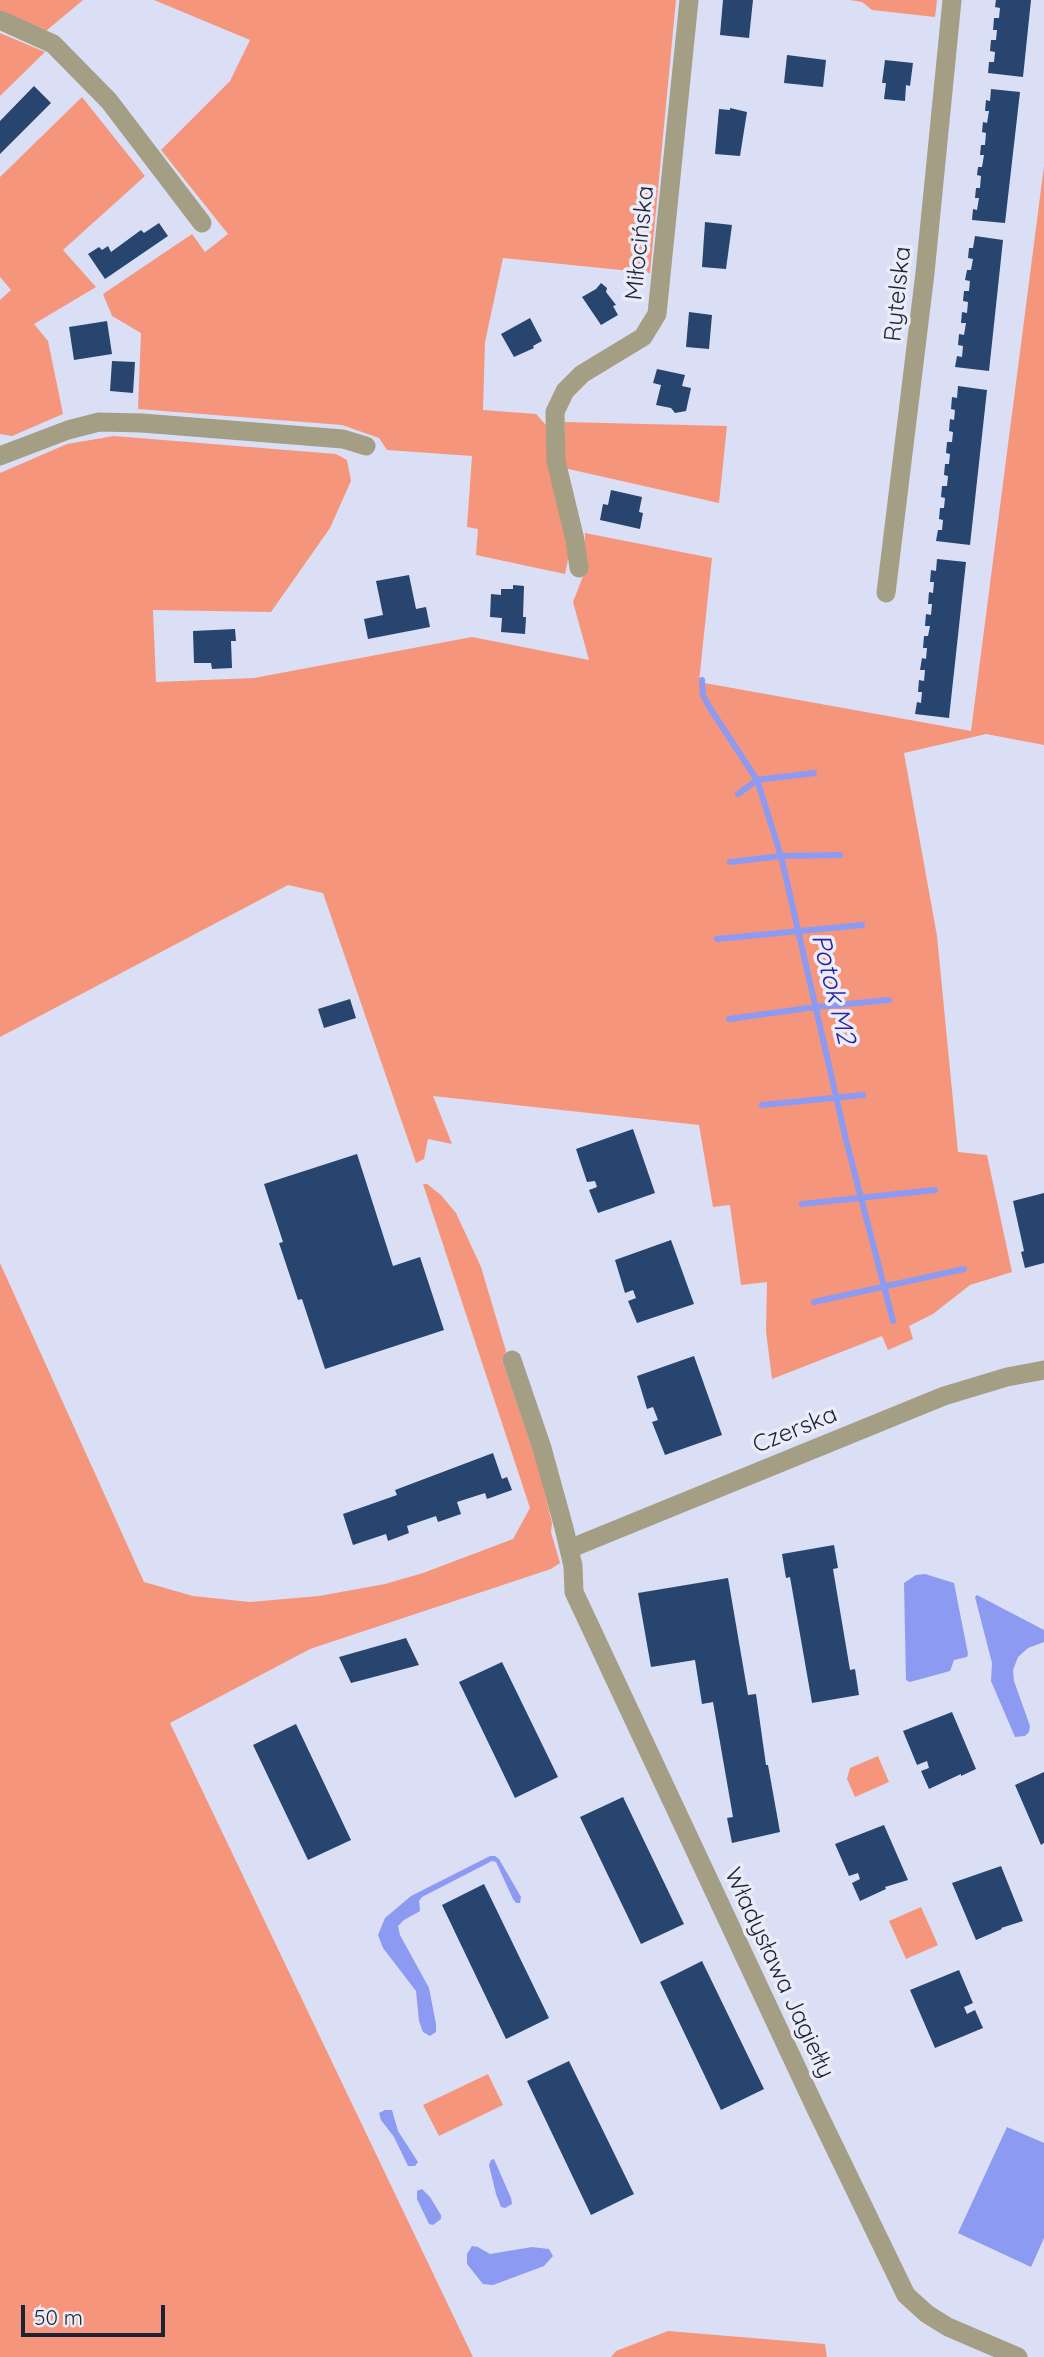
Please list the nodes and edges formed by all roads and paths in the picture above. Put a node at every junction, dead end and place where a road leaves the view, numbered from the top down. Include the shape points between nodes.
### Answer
1 (689, 0) edge
2 (952, 0) edge
3 (0, 20) edge
4 (202, 223) dead end
5 (366, 446) dead end
6 (0, 456) edge
7 (579, 568) dead end
8 (886, 593) dead end
9 (512, 1360) dead end
10 (1044, 1370) edge
11 (569, 1549) junction
12 (1018, 2357) edge

1 - 7 street, Miłocińska via 657,314 643,337 582,374 565,391 555,412 556,461
2 - 8 street, Rytelska
3 - 4 street via 53,44 109,101
5 - 6 street via 343,439 99,422
9 - 11 street, Władysława Jagiełły
10 - 11 street, Czerska via 944,1396
11 - 12 street, Władysława Jagiełły via 574,1592 906,2295 948,2327

